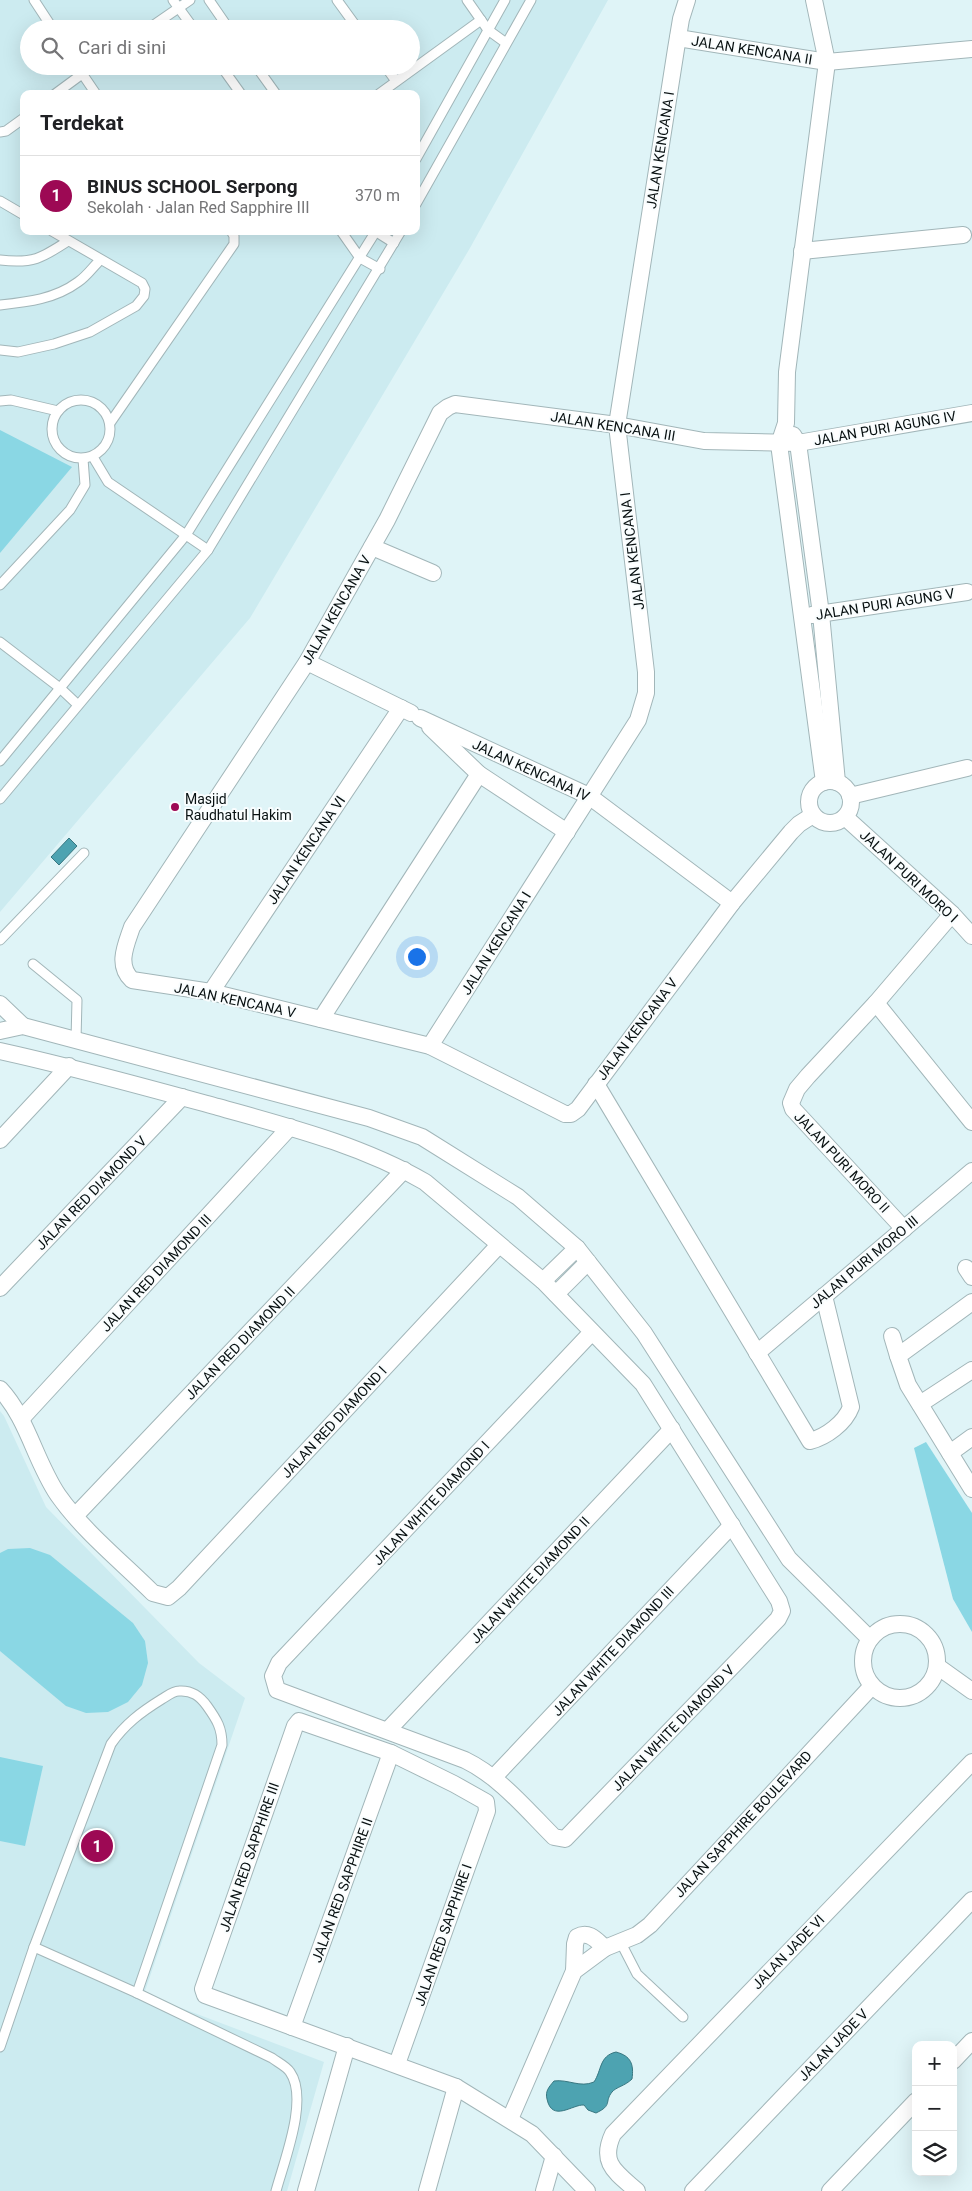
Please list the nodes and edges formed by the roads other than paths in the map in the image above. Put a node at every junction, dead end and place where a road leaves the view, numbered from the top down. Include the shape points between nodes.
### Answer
1 (34, 0) edge
2 (190, 0) edge
3 (209, 0) edge
4 (338, 0) edge
5 (467, 0) edge
6 (505, 0) edge
7 (531, 0) edge
8 (687, 0) edge
9 (814, 0) edge
10 (176, 4) edge
11 (47, 20) edge
12 (158, 20) edge
13 (188, 20) edge
14 (223, 20) edge
15 (352, 20) edge
16 (481, 20) junction
17 (488, 30) junction
18 (678, 38) junction
19 (506, 44) junction
20 (972, 49) edge
21 (827, 62) junction
22 (420, 64) edge
23 (75, 75) edge
24 (83, 75) edge
25 (227, 75) edge
26 (262, 75) edge
27 (391, 75) edge
28 (406, 75) edge
29 (396, 82) junction
30 (59, 90) edge
31 (93, 90) edge
32 (238, 90) edge
33 (273, 90) edge
34 (385, 90) edge
35 (20, 121) edge
36 (0, 132) edge
37 (420, 152) edge
38 (420, 197) edge
39 (0, 202) edge
40 (20, 213) edge
41 (58, 235) edge
42 (233, 235) edge
43 (344, 235) edge
44 (374, 235) edge
45 (381, 235) edge
46 (399, 235) edge
47 (963, 235) dead end
48 (68, 241) junction
49 (394, 243) junction
50 (802, 251) junction
51 (360, 258) junction
52 (0, 260) edge
53 (100, 260) junction
54 (380, 269) junction
55 (0, 305) edge
56 (0, 350) edge
57 (0, 401) edge
58 (448, 407) joint
59 (58, 411) junction
60 (972, 414) edge
61 (110, 423) junction
62 (786, 423) junction
63 (617, 425) junction
64 (798, 443) junction
65 (779, 444) junction
66 (93, 456) junction
67 (83, 459) junction
68 (186, 535) junction
69 (372, 546) junction
70 (208, 550) junction
71 (433, 573) dead end
72 (0, 586) edge
73 (967, 592) dead end
74 (821, 614) junction
75 (802, 617) junction
76 (0, 642) edge
77 (307, 662) junction
78 (60, 688) junction
79 (78, 705) junction
80 (401, 708) junction
81 (420, 718) junction
82 (0, 760) edge
83 (968, 768) dead end
84 (479, 774) junction
85 (831, 782) junction
86 (590, 796) junction
87 (850, 796) junction
88 (0, 798) edge
89 (811, 812) junction
90 (845, 817) junction
91 (567, 832) junction
92 (84, 853) dead end
93 (732, 903) junction
94 (952, 914) junction
95 (972, 936) edge
96 (0, 940) edge
97 (34, 964) dead end
98 (210, 992) junction
99 (876, 1003) junction
100 (0, 1004) edge
101 (321, 1019) junction
102 (23, 1026) junction
103 (0, 1031) edge
104 (76, 1040) junction
105 (430, 1046) junction
106 (0, 1052) edge
107 (69, 1066) junction
108 (596, 1084) junction
109 (182, 1098) junction
110 (972, 1122) edge
111 (290, 1127) junction
112 (0, 1140) edge
113 (404, 1170) junction
114 (972, 1171) edge
115 (904, 1229) junction
116 (499, 1245) junction
117 (577, 1248) junction
118 (588, 1262) junction
119 (543, 1281) junction
120 (0, 1288) edge
121 (556, 1294) junction
122 (824, 1296) junction
123 (972, 1302) edge
124 (592, 1332) junction
125 (892, 1336) dead end
126 (757, 1353) junction
127 (898, 1356) junction
128 (972, 1370) edge
129 (0, 1389) edge
130 (920, 1404) junction
131 (22, 1419) junction
132 (672, 1429) junction
133 (972, 1437) edge
134 (950, 1453) junction
135 (972, 1489) edge
136 (75, 1516) junction
137 (732, 1525) junction
138 (870, 1639) junction
139 (937, 1666) junction
140 (872, 1686) junction
141 (972, 1691) edge
142 (388, 1730) junction
143 (391, 1753) junction
144 (972, 1762) edge
145 (494, 1777) junction
146 (972, 1900) edge
147 (622, 1943) junction
148 (34, 1947) junction
149 (605, 1948) junction
150 (574, 1971) junction
151 (137, 1993) junction
152 (683, 2016) dead end
153 (292, 2027) junction
154 (972, 2041) edge
155 (347, 2046) junction
156 (0, 2047) edge
157 (957, 2057) edge
158 (397, 2064) junction
159 (456, 2087) junction
160 (912, 2105) edge
161 (510, 2118) junction
162 (554, 2156) junction
163 (276, 2191) edge
164 (306, 2191) edge
165 (427, 2191) edge
166 (544, 2191) edge
167 (587, 2191) edge
168 (637, 2191) edge
169 (693, 2191) edge
170 (830, 2191) edge

1 - 11 lane
2 - 10 lane
3 - 14 lane
4 - 15 lane
5 - 16 lane
6 - 17 lane
7 - 19 lane
8 - 18 street, JALAN KENCANA I
9 - 21 street
10 - 12 lane
10 - 13 lane
16 - 17 lane
16 - 22 lane
17 - 19 lane
17 - 37 lane
18 - 21 street, JALAN KENCANA II
18 - 63 street, JALAN KENCANA I
19 - 38 lane
20 - 21 street, JALAN KENCANA II
21 - 50 street
23 - 30 lane
24 - 31 lane
25 - 32 lane
26 - 33 lane
27 - 29 lane
28 - 29 lane
29 - 34 lane
35 - 36 lane
39 - 40 lane
41 - 48 lane
42 - 61 lane via 234,244
43 - 51 lane
44 - 51 lane
45 - 49 lane
46 - 49 lane
47 - 50 street
48 - 52 lane via 42,258 18,262
48 - 53 lane
49 - 54 lane
50 - 62 street via 787,372
51 - 54 lane
51 - 68 lane
53 - 55 lane via 79,282 57,294 34,302
53 - 56 lane via 142,283 144,296 136,306 90,332 54,344 18,352
54 - 70 lane
57 - 59 lane via 11,400
58 - 63 street, JALAN KENCANA III via 456,404
58 - 69 street, JALAN KENCANA V via 440,413
59 - 61 lane via 74,400 92,402 101,407
59 - 67 lane via 51,429 58,448 73,458
60 - 64 street, JALAN PURI AGUNG IV
61 - 66 lane via 107,443
62 - 64 street
62 - 65 street
63 - 65 street, JALAN KENCANA III via 704,441
63 - 86 street, JALAN KENCANA I via 646,693 638,720
64 - 65 street, JALAN PURI AGUNG IV
64 - 74 street
65 - 75 street
66 - 67 lane
66 - 68 lane via 106,480
67 - 72 lane via 85,485 70,510
68 - 70 lane
68 - 78 lane
69 - 71 street
69 - 77 street, JALAN KENCANA V
70 - 79 lane
73 - 74 street, JALAN PURI AGUNG V
74 - 75 street, JALAN PURI AGUNG V
74 - 85 street
75 - 85 street
76 - 78 lane
77 - 80 street, JALAN KENCANA IV
77 - 98 street, JALAN KENCANA V via 132,927 124,952 123,968 132,980
78 - 79 lane
78 - 82 lane
79 - 88 lane
80 - 81 street, JALAN KENCANA IV
80 - 98 street, JALAN KENCANA VI
81 - 84 street, JALAN KENCANA IV
81 - 86 street, JALAN KENCANA IV
83 - 87 street
84 - 91 street, JALAN KENCANA IV
84 - 101 street
85 - 87 street via 843,786
85 - 89 street via 815,787 809,795
86 - 91 street, JALAN KENCANA I
86 - 93 street, JALAN KENCANA IV
87 - 90 street via 850,808
89 - 90 street via 828,824
89 - 93 street, JALAN KENCANA V
90 - 94 street, JALAN PURI MORO I
91 - 105 street, JALAN KENCANA I
92 - 96 lane
93 - 108 street, JALAN KENCANA V
94 - 95 street, JALAN PURI MORO I
94 - 99 street
97 - 104 lane via 77,1000
98 - 101 street, JALAN KENCANA V
99 - 110 street
99 - 115 street, JALAN PURI MORO II via 808,1076 791,1103 793,1109
100 - 102 street
101 - 105 street, JALAN KENCANA V
102 - 103 street
102 - 104 street
104 - 117 street via 369,1118 422,1137 518,1196
105 - 108 street, JALAN KENCANA V via 565,1114 578,1109
106 - 107 street
107 - 109 street
107 - 112 street
108 - 126 street
109 - 111 street
109 - 120 street, JALAN RED DIAMOND V
111 - 113 street via 376,1156
111 - 131 street, JALAN RED DIAMOND III
113 - 116 street via 425,1182
113 - 136 street, JALAN RED DIAMOND II
114 - 115 street, JALAN PURI MORO III
115 - 122 street, JALAN PURI MORO III
116 - 119 street
116 - 136 street, JALAN RED DIAMOND I via 168,1597 153,1593
117 - 118 street
117 - 119 street
118 - 121 street
118 - 138 street via 644,1333 789,1559
119 - 121 street
121 - 124 street
122 - 126 street, JALAN PURI MORO III
122 - 126 street via 851,1407 840,1423 810,1441
123 - 127 street
124 - 132 street via 643,1384
124 - 142 street, JALAN WHITE DIAMOND I via 279,1663 273,1676 277,1690
125 - 127 street
127 - 130 street via 908,1385
128 - 130 street
129 - 131 street via 12,1401
130 - 134 street
131 - 136 street via 44,1472
132 - 137 street
132 - 142 street, JALAN WHITE DIAMOND II
133 - 134 street
134 - 135 street
137 - 145 street, JALAN WHITE DIAMOND III
137 - 145 street, JALAN WHITE DIAMOND V via 779,1601 782,1611 778,1619 565,1839 554,1837
138 - 139 street via 890,1626 914,1626 932,1642
138 - 140 street via 863,1663
139 - 140 street via 934,1678 917,1695 893,1698
139 - 141 street
140 - 147 street, JALAN SAPPHIRE BOULEVARD via 650,1925
142 - 145 street via 466,1760
143 - 153 street, JALAN RED SAPPHIRE II
143 - 153 street, JALAN RED SAPPHIRE III via 303,1721 296,1723 204,1992 208,1997
143 - 158 street, JALAN RED SAPPHIRE I via 454,1784 486,1802 487,1806
144 - 168 street, JALAN JADE VI via 613,2134 608,2145 609,2164
146 - 169 street, JALAN JADE V
147 - 149 street, JALAN SAPPHIRE BOULEVARD
147 - 152 lane via 637,1974
148 - 151 lane
148 - 151 lane via 111,1744 123,1727 141,1712 177,1690 192,1692 201,1698 218,1722 222,1745
148 - 156 lane
149 - 150 street, JALAN SAPPHIRE BOULEVARD
149 - 150 street, JALAN SAPPHIRE BOULEVARD via 586,1934 577,1937
150 - 161 street, JALAN SAPPHIRE BOULEVARD
151 - 163 lane via 272,2058 289,2071 298,2088 298,2111
153 - 155 street
154 - 157 street
155 - 158 street
155 - 164 street
158 - 159 street
159 - 161 street
159 - 165 street
160 - 170 street
161 - 162 street
162 - 166 street
162 - 167 street

